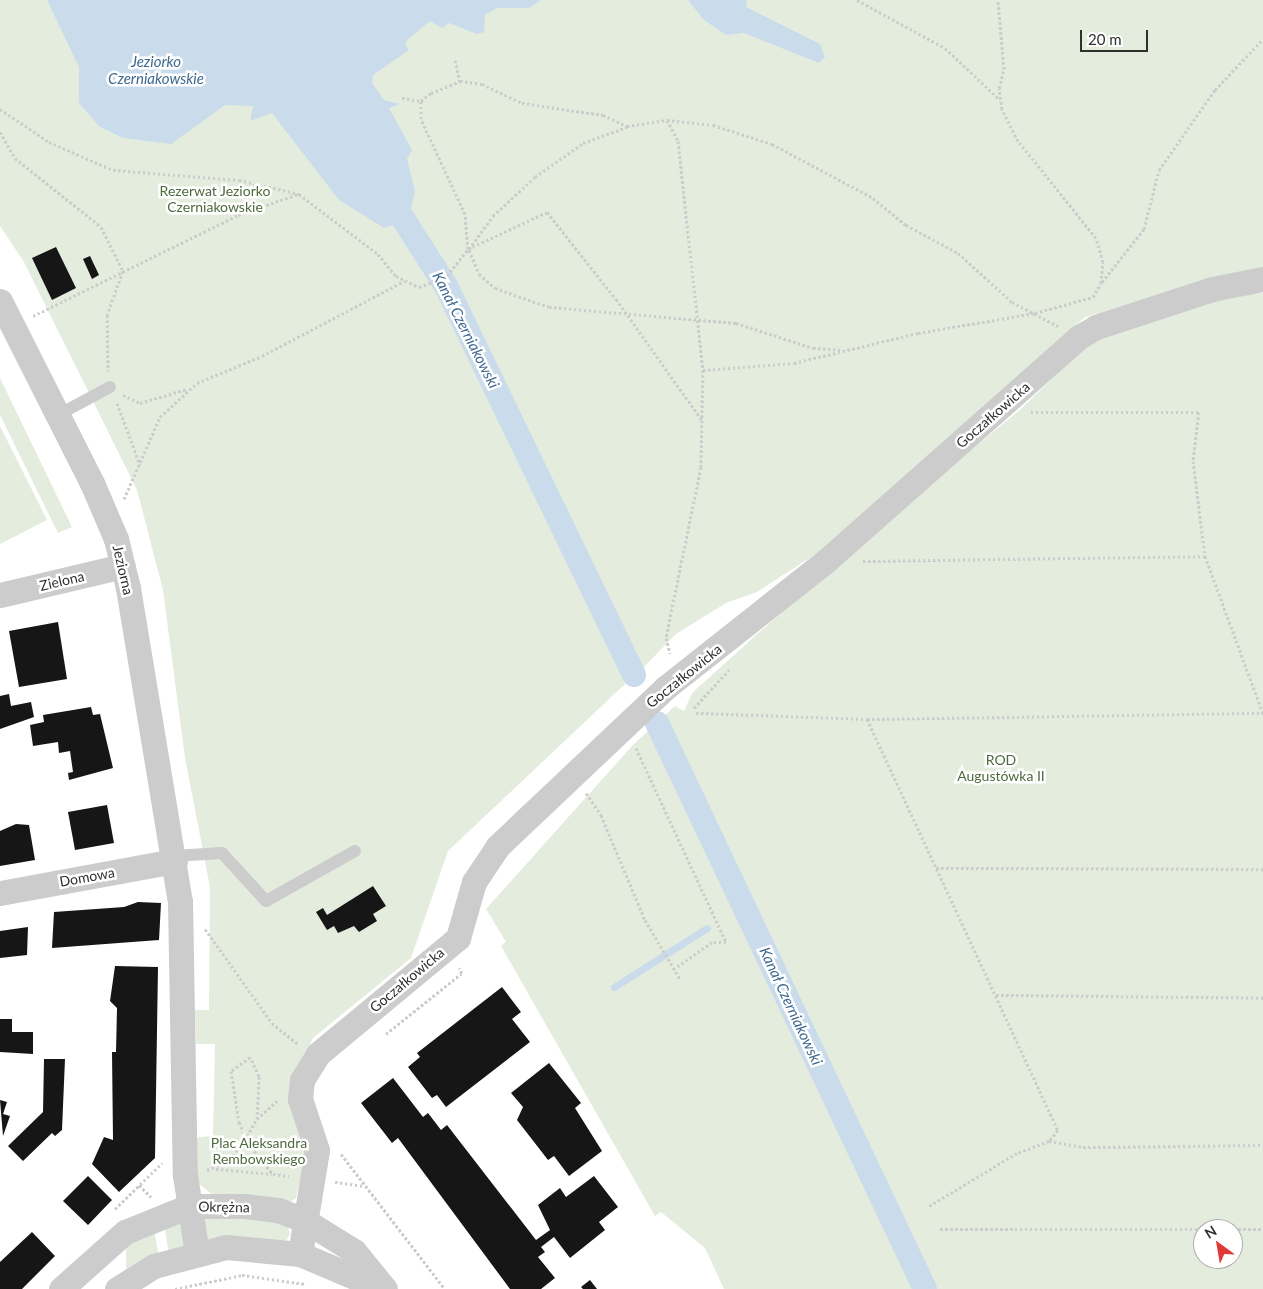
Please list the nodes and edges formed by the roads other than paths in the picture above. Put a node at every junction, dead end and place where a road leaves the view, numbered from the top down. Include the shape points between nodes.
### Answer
1 (1263, 279) edge
2 (0, 301) edge
3 (114, 388) road end
4 (58, 415) junction
5 (123, 566) junction
6 (0, 595) edge
7 (355, 852) dead end
8 (174, 858) junction
9 (0, 894) edge
10 (189, 1206) junction
11 (304, 1220) junction
12 (197, 1253) junction
13 (300, 1254) junction
14 (61, 1289) edge
15 (116, 1289) edge
16 (384, 1289) edge

1 - 11 street, Goczałkowicka via 1212,288 1096,327 1080,337 827,560 678,678 482,864 463,912 458,938 314,1058 302,1080 300,1099 317,1150
2 - 4 street, Jeziorna
3 - 4 lane
4 - 5 street, Jeziorna via 106,515
5 - 6 street, Zielona
5 - 8 street, Jeziorna
7 - 8 lane via 266,901 222,853
8 - 9 street, Domowa
8 - 10 street via 180,900 185,1172
10 - 11 street, Okrężna via 245,1206
10 - 12 street
10 - 14 street, Okrężna via 125,1232
11 - 13 street, Goczałkowicka
11 - 16 street, Okrężna via 354,1251
12 - 13 street, Okrężna via 226,1247
12 - 15 street, Okrężna via 154,1266
13 - 16 street, Okrężna

